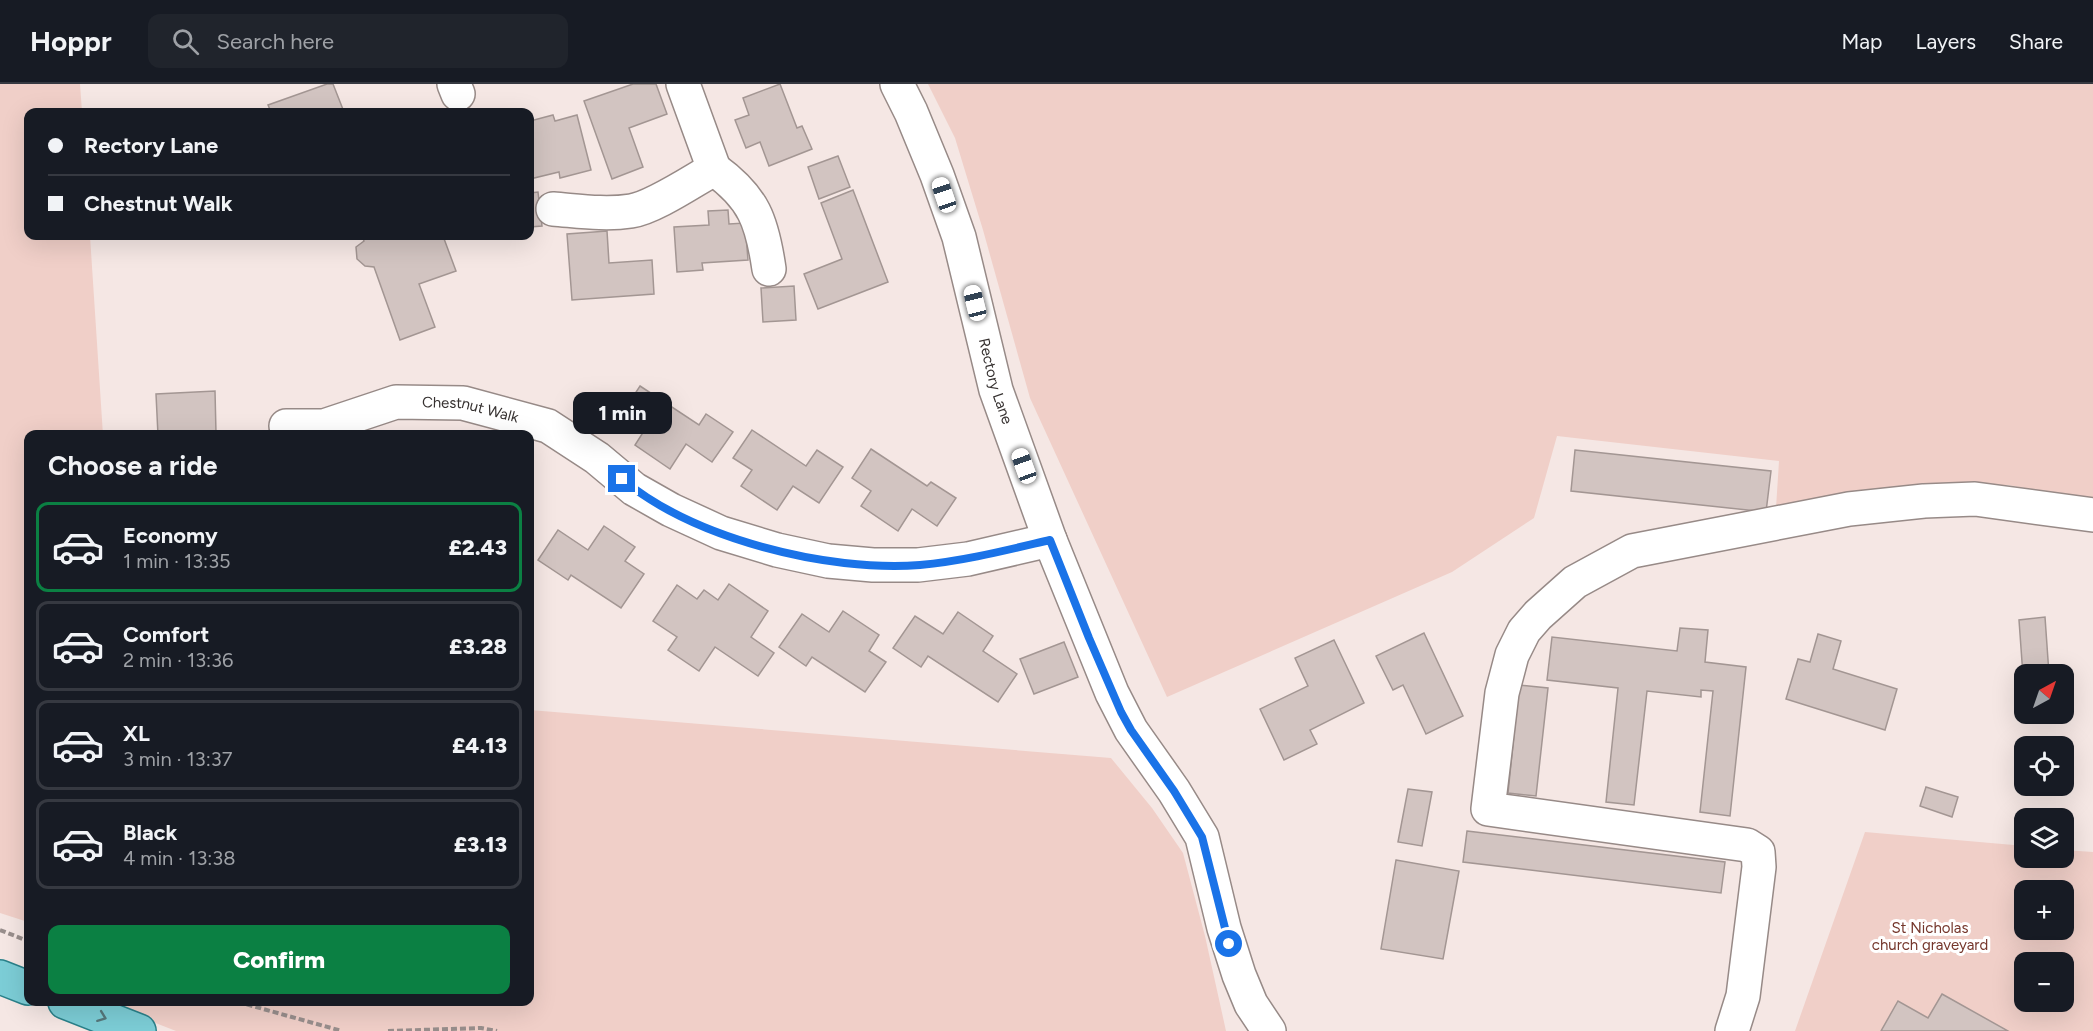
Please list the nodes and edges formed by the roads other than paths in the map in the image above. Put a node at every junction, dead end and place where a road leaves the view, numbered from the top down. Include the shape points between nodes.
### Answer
1 (683, 84) edge
2 (897, 84) edge
3 (714, 169) junction
4 (553, 209) dead end
5 (769, 269) dead end
6 (286, 426) dead end
7 (324, 430) edge
8 (2093, 515) edge
9 (1050, 540) junction
10 (0, 977) edge
11 (24, 986) edge
12 (75, 1006) edge
13 (139, 1031) edge
14 (1269, 1031) edge
15 (1732, 1031) edge

1 - 3 street
2 - 9 street, Rectory Lane via 937,174 959,237 996,390
3 - 4 street via 634,211
3 - 5 street via 733,182 748,200 758,219
6 - 7 street, Chestnut Walk
7 - 9 street, Chestnut Walk via 396,402 463,403 548,426 597,458 634,489 721,533 828,561 918,565 968,559
8 - 15 street via 1975,499 1924,501 1849,509 1632,551 1575,582 1524,631 1512,655 1502,693 1488,809 1747,845 1758,852 1743,996
9 - 14 street, Rectory Lane via 1121,712 1202,837 1239,975 1251,1004
10 - 11 main road
12 -> 13 main road

